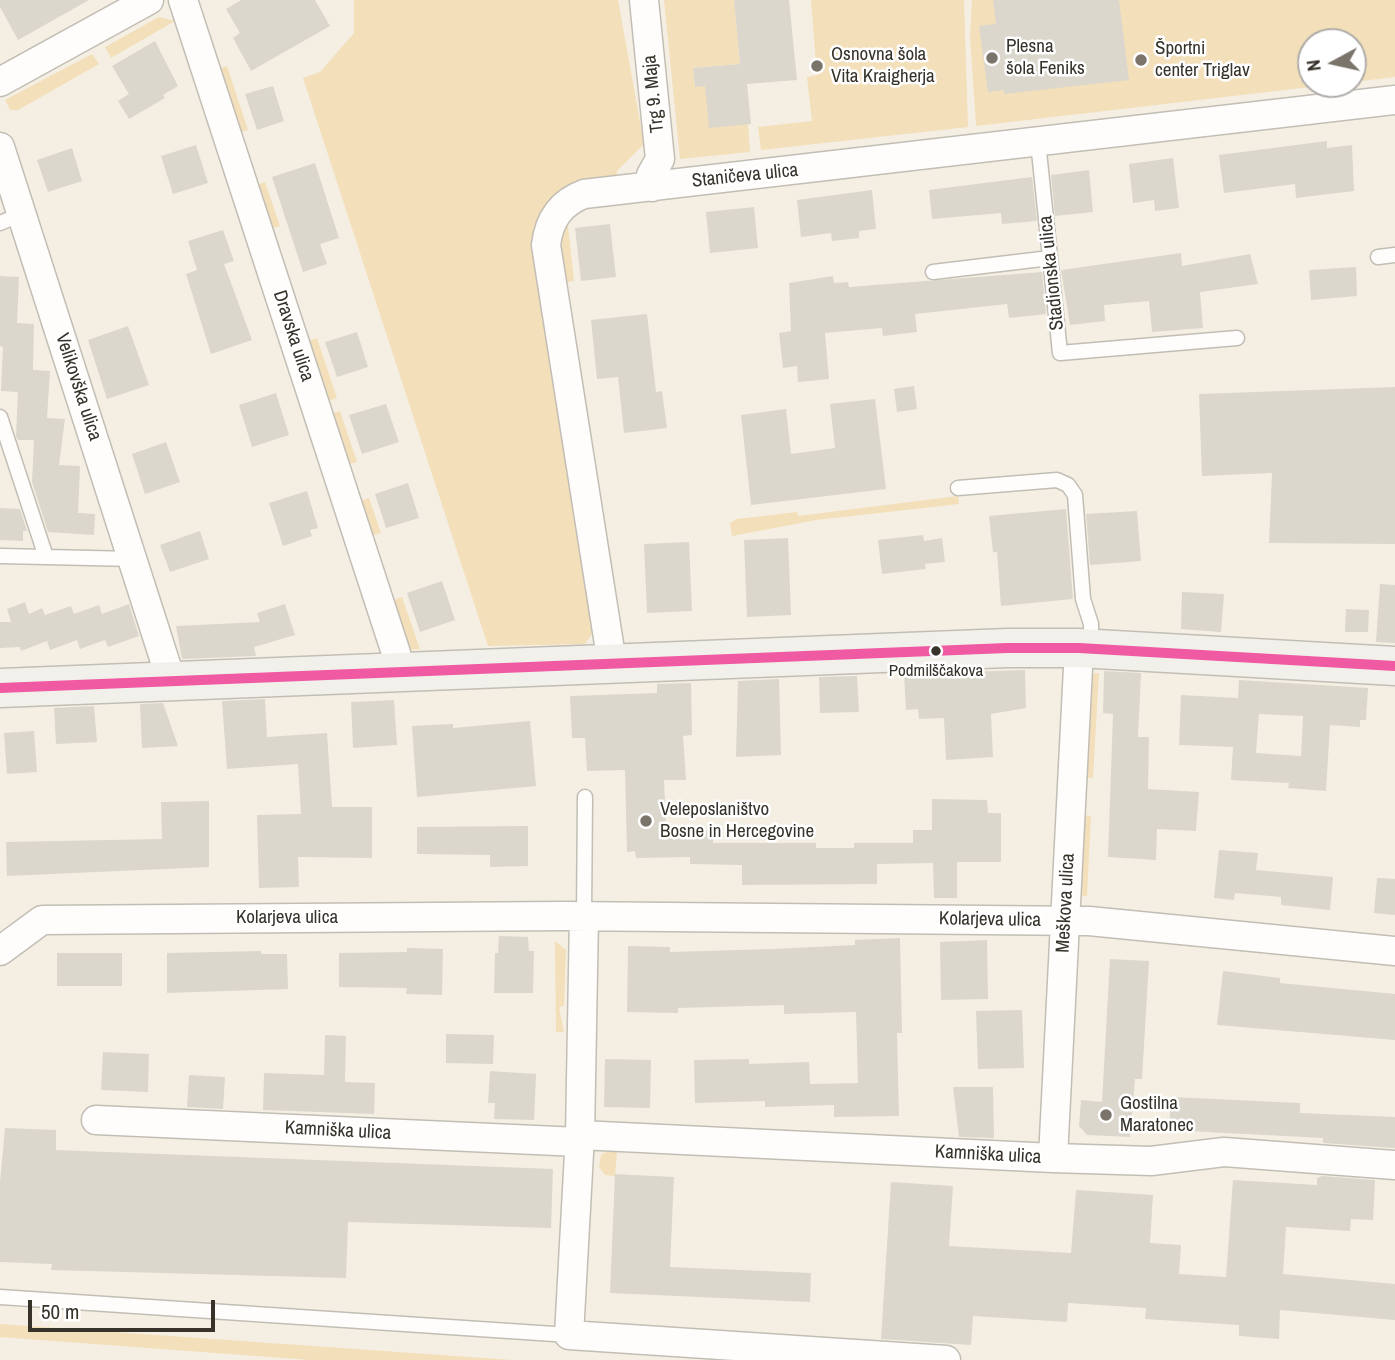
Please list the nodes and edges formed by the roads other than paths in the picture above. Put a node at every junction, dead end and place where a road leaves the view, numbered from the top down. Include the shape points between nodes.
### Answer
1 (149, 0) edge
2 (183, 0) edge
3 (644, 0) edge
4 (0, 82) edge
5 (1395, 100) edge
6 (1038, 142) junction
7 (0, 148) edge
8 (652, 187) junction
9 (11, 219) edge
10 (1395, 256) edge
11 (1378, 257) dead end
12 (1050, 258) junction
13 (933, 272) dead end
14 (1237, 338) dead end
15 (0, 417) edge
16 (7, 462) edge
17 (958, 488) dead end
18 (1, 556) edge
19 (46, 557) junction
20 (134, 559) junction
21 (1086, 648) junction
22 (612, 663) junction
23 (1395, 666) edge
24 (399, 673) junction
25 (171, 680) junction
26 (0, 688) edge
27 (585, 797) dead end
28 (584, 916) junction
29 (1065, 921) junction
30 (0, 951) edge
31 (1395, 951) edge
32 (96, 1120) dead end
33 (579, 1138) junction
34 (1053, 1158) junction
35 (1395, 1165) edge
36 (0, 1297) edge
37 (569, 1335) junction
38 (946, 1360) edge

1 - 4 street
2 - 24 street, Dravska ulica
3 - 8 street, Trg 9. Maja via 660,159 651,175
5 - 6 street, Staničeva ulica
6 - 8 street, Staničeva ulica
6 - 12 lane, Stadionska ulica
7 - 9 street, Velikovška ulica
8 - 22 street, Staničeva ulica via 584,194 560,208 545,245
9 - 20 street, Velikovška ulica
10 - 11 lane
12 - 13 lane
12 - 14 lane, Stadionska ulica via 1060,353
15 - 16 lane
16 - 19 lane
17 - 21 lane via 1047,480 1068,485 1074,495 1083,599 1091,624
18 - 19 lane
19 - 20 lane
20 - 25 street, Velikovška ulica
21 - 22 street
21 - 23 street
21 - 29 street, Meškova ulica
22 - 24 street
24 - 25 street
25 - 26 street
27 - 28 lane
28 - 29 street, Kolarjeva ulica
28 - 30 street, Kolarjeva ulica via 42,920
28 - 33 street
29 - 31 street, Kolarjeva ulica
29 - 34 street, Meškova ulica
32 - 33 street, Kamniška ulica
33 - 34 street, Kamniška ulica
33 - 37 street
34 - 35 street, Kamniška ulica via 1151,1161 1224,1152
36 - 37 lane
37 - 38 street

